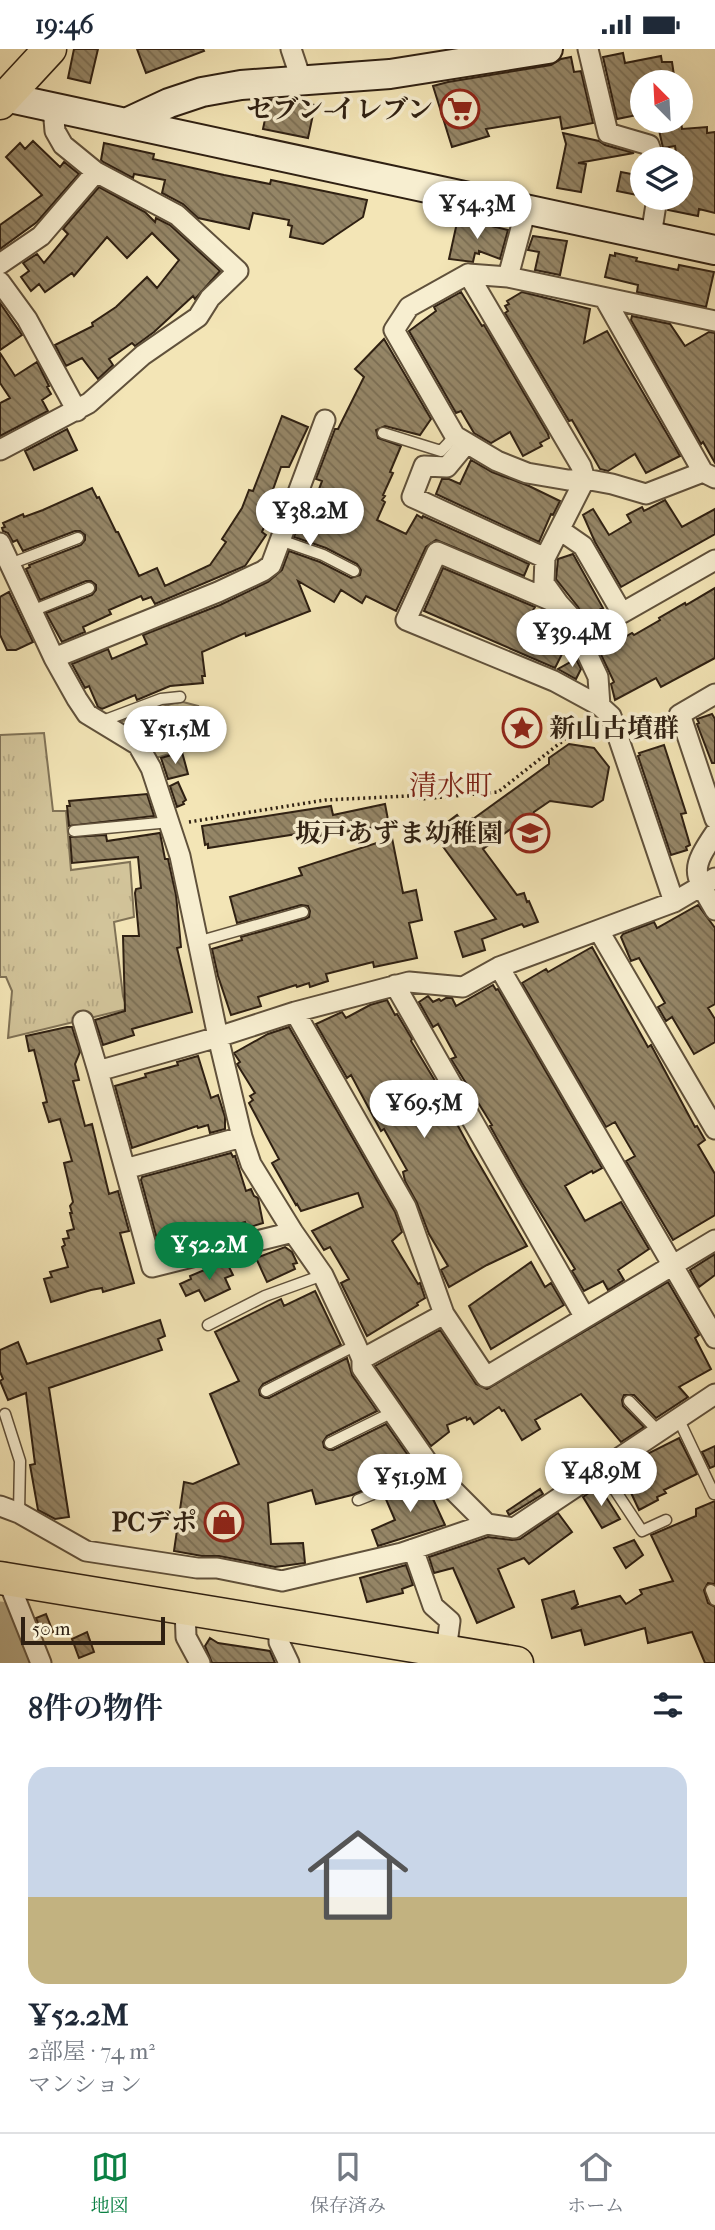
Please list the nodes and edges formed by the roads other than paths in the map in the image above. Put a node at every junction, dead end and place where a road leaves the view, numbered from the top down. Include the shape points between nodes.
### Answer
1 (50, 49) edge
2 (291, 49) edge
3 (588, 49) edge
4 (538, 50) edge
5 (301, 79) junction
6 (2, 99) edge
7 (53, 108) junction
8 (126, 123) junction
9 (650, 147) edge
10 (96, 172) junction
11 (526, 209) junction
12 (655, 210) edge
13 (651, 236) junction
14 (715, 250) edge
15 (0, 264) edge
16 (468, 274) junction
17 (508, 277) junction
18 (0, 282) edge
19 (605, 299) junction
20 (715, 321) edge
21 (77, 411) junction
22 (325, 420) dead end
23 (383, 433) dead end
24 (461, 440) junction
25 (0, 450) edge
26 (709, 475) edge
27 (584, 479) junction
28 (560, 530) junction
29 (78, 538) dead end
30 (281, 540) junction
31 (0, 543) edge
32 (545, 558) junction
33 (715, 561) edge
34 (10, 564) junction
35 (354, 571) dead end
36 (89, 588) dead end
37 (559, 604) junction
38 (32, 611) junction
39 (54, 658) junction
40 (715, 694) edge
41 (180, 697) dead end
42 (602, 708) junction
43 (100, 722) junction
44 (715, 819) edge
45 (170, 824) junction
46 (74, 831) dead end
47 (715, 833) edge
48 (708, 882) edge
49 (674, 902) junction
50 (715, 910) edge
51 (303, 912) dead end
52 (599, 931) junction
53 (197, 942) junction
54 (499, 967) junction
55 (395, 985) junction
56 (295, 1012) junction
57 (83, 1021) dead end
58 (218, 1037) junction
59 (98, 1071) junction
60 (715, 1129) edge
61 (242, 1137) junction
62 (124, 1169) junction
63 (293, 1232) junction
64 (715, 1240) edge
65 (672, 1264) junction
66 (323, 1275) junction
67 (444, 1314) junction
68 (584, 1316) junction
69 (208, 1325) dead end
70 (715, 1338) edge
71 (359, 1352) junction
72 (266, 1391) dead end
73 (715, 1394) edge
74 (629, 1401) dead end
75 (393, 1412) junction
76 (5, 1414) dead end
77 (678, 1418) junction
78 (658, 1431) junction
79 (330, 1443) dead end
80 (601, 1469) junction
81 (433, 1470) junction
82 (714, 1494) edge
83 (358, 1500) dead end
84 (0, 1506) edge
85 (19, 1513) junction
86 (666, 1520) dead end
87 (487, 1524) junction
88 (413, 1549) junction
89 (3, 1573) edge
90 (185, 1608) junction
91 (279, 1624) junction
92 (446, 1651) junction
93 (509, 1662) edge
94 (41, 1663) edge
95 (200, 1663) edge
96 (289, 1663) edge

1 - 6 main road
2 - 5 street
3 - 9 street via 608,133
4 - 5 street via 390,74
5 - 8 street via 202,92
6 - 7 street
7 - 8 street
7 - 10 street via 55,131 63,145
8 - 11 street
10 - 15 street via 41,236
10 - 21 street via 177,215 238,271 198,317
11 - 13 street
11 - 17 street
12 - 13 street
13 - 14 street
16 - 17 street
16 - 24 street via 409,307 394,330
16 - 27 street via 581,466
17 - 19 street
18 - 21 street via 27,319
19 - 20 street
19 - 26 street
21 - 25 street
22 - 30 street
23 - 24 lane via 441,451
24 - 27 street via 527,473
24 - 32 street via 447,467 425,466 412,497
26 - 27 street via 646,494
27 - 28 street
28 - 32 street
28 - 33 street via 583,546 622,613
29 - 34 lane
30 - 35 lane
30 - 39 street via 271,565 263,571
31 - 34 street
32 - 37 street via 544,583
34 - 38 street
36 - 38 lane
37 - 42 street via 569,615 598,677
37 - 42 street via 437,552 406,620 554,681
38 - 39 street
39 - 43 street via 87,714
40 - 44 street via 679,715
41 - 43 lane via 161,699
42 - 49 street via 611,716
43 - 45 street via 138,745
45 - 46 lane
45 - 53 street
47 - 48 street via 697,859 697,874
48 - 49 street
48 - 50 street
49 - 52 street
51 - 53 lane
52 - 54 street
52 - 60 street
53 - 58 street
54 - 55 street via 463,987
54 - 65 street
55 - 56 street
55 - 68 street
56 - 58 street
56 - 67 street via 406,1207
57 - 59 street
58 - 59 street
58 - 61 street
59 - 62 street
61 - 62 street
61 - 63 street via 251,1164
62 - 63 street via 152,1267
63 - 66 street
64 - 65 street
65 - 68 street
65 - 70 street
66 - 69 lane via 265,1296
66 - 71 street
67 - 68 street via 486,1377
67 - 71 street
71 - 72 lane
71 - 75 street via 362,1368
73 - 77 street
74 - 78 lane
75 - 79 lane
75 - 81 street
76 - 85 lane via 20,1461
77 - 78 street
77 - 82 lane
78 - 80 street
80 - 86 lane via 642,1531
80 - 87 street via 514,1528
81 - 83 lane
81 - 87 street
84 - 85 street
85 - 88 street via 86,1551 282,1581
87 - 88 street
88 - 92 street via 433,1606 450,1621
89 - 90 main road
89 - 94 street
90 - 91 main road
90 - 95 street via 186,1637
91 - 92 main road
91 - 96 street via 279,1642
92 - 93 main road

